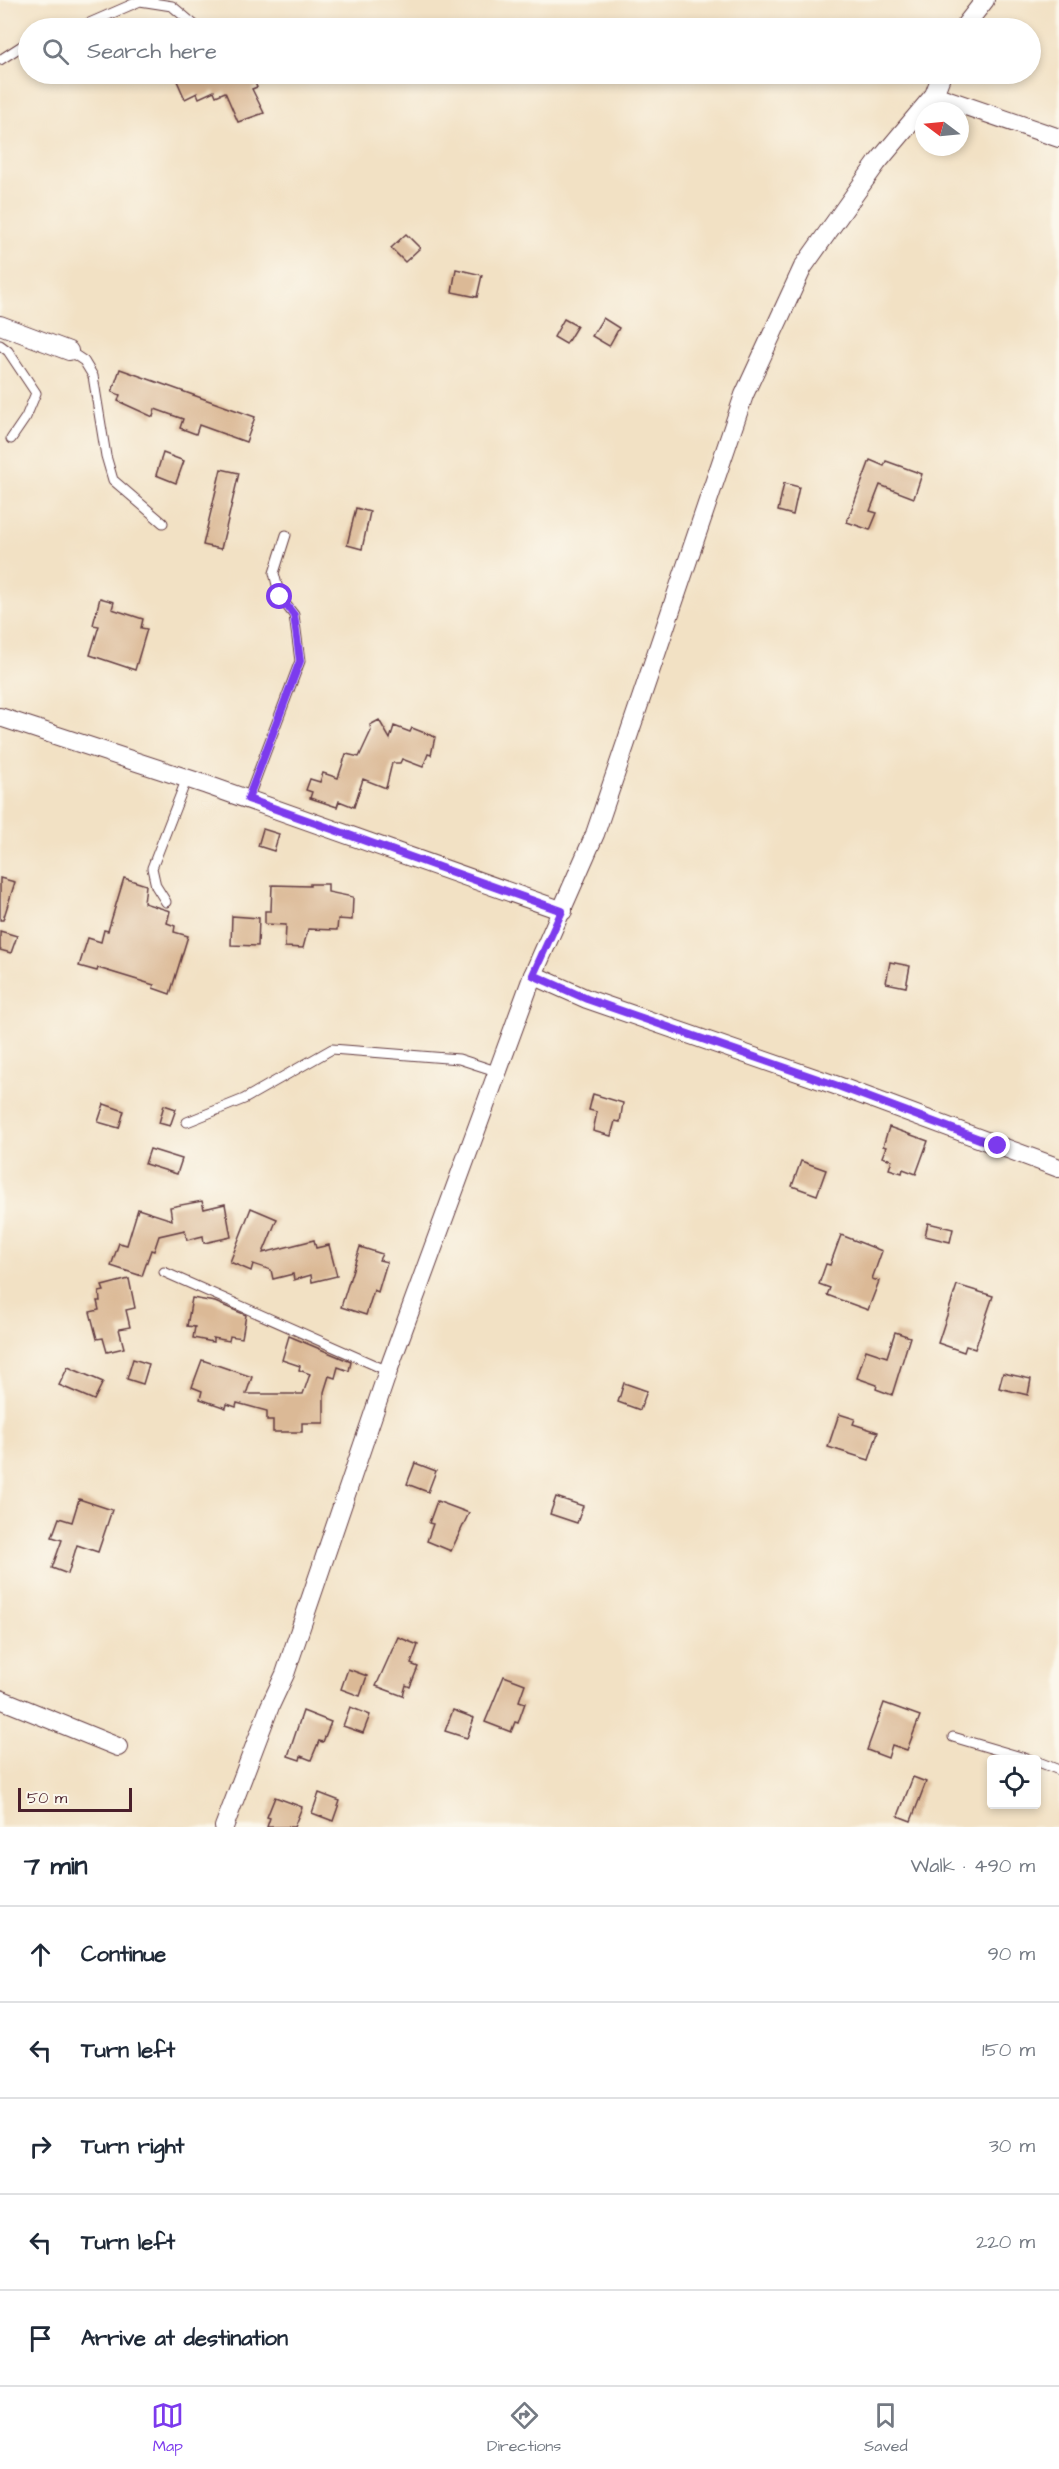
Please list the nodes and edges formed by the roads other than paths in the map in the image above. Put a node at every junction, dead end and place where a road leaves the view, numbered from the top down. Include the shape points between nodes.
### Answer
1 (985, 0) edge
2 (101, 18) edge
3 (186, 18) edge
4 (971, 18) edge
5 (18, 48) edge
6 (0, 60) edge
7 (938, 84) edge
8 (934, 95) junction
9 (1059, 138) edge
10 (0, 325) edge
11 (0, 345) edge
12 (69, 351) joint
13 (11, 439) dead end
14 (164, 523) dead end
15 (286, 535) dead end
16 (0, 717) edge
17 (186, 778) junction
18 (248, 799) junction
19 (166, 902) dead end
20 (562, 911) junction
21 (533, 975) junction
22 (499, 1072) junction
23 (187, 1122) dead end
24 (1059, 1168) edge
25 (164, 1272) dead end
26 (388, 1371) junction
27 (0, 1699) edge
28 (952, 1737) dead end
29 (118, 1747) dead end
30 (1014, 1755) edge
31 (1041, 1763) edge
32 (1059, 1770) edge
33 (224, 1827) edge

1 - 4 street
2 - 3 lane via 140,1 172,6
5 - 6 lane
7 - 8 street
8 - 9 street
8 - 20 street via 877,163 803,267 744,395 595,834
10 - 12 street
11 - 13 lane via 36,393
12 - 14 lane via 84,361 93,376 113,480
15 - 18 lane via 274,573 280,597 294,615 300,661
16 - 17 street
17 - 18 street
17 - 19 lane via 152,868 156,886
18 - 20 street
20 - 21 street
21 - 22 street
21 - 24 street via 587,999
22 - 23 lane via 459,1059 332,1049 244,1099
22 - 26 street
25 - 26 lane
26 - 33 street via 285,1674
27 - 29 street
28 - 30 lane
31 - 32 lane

